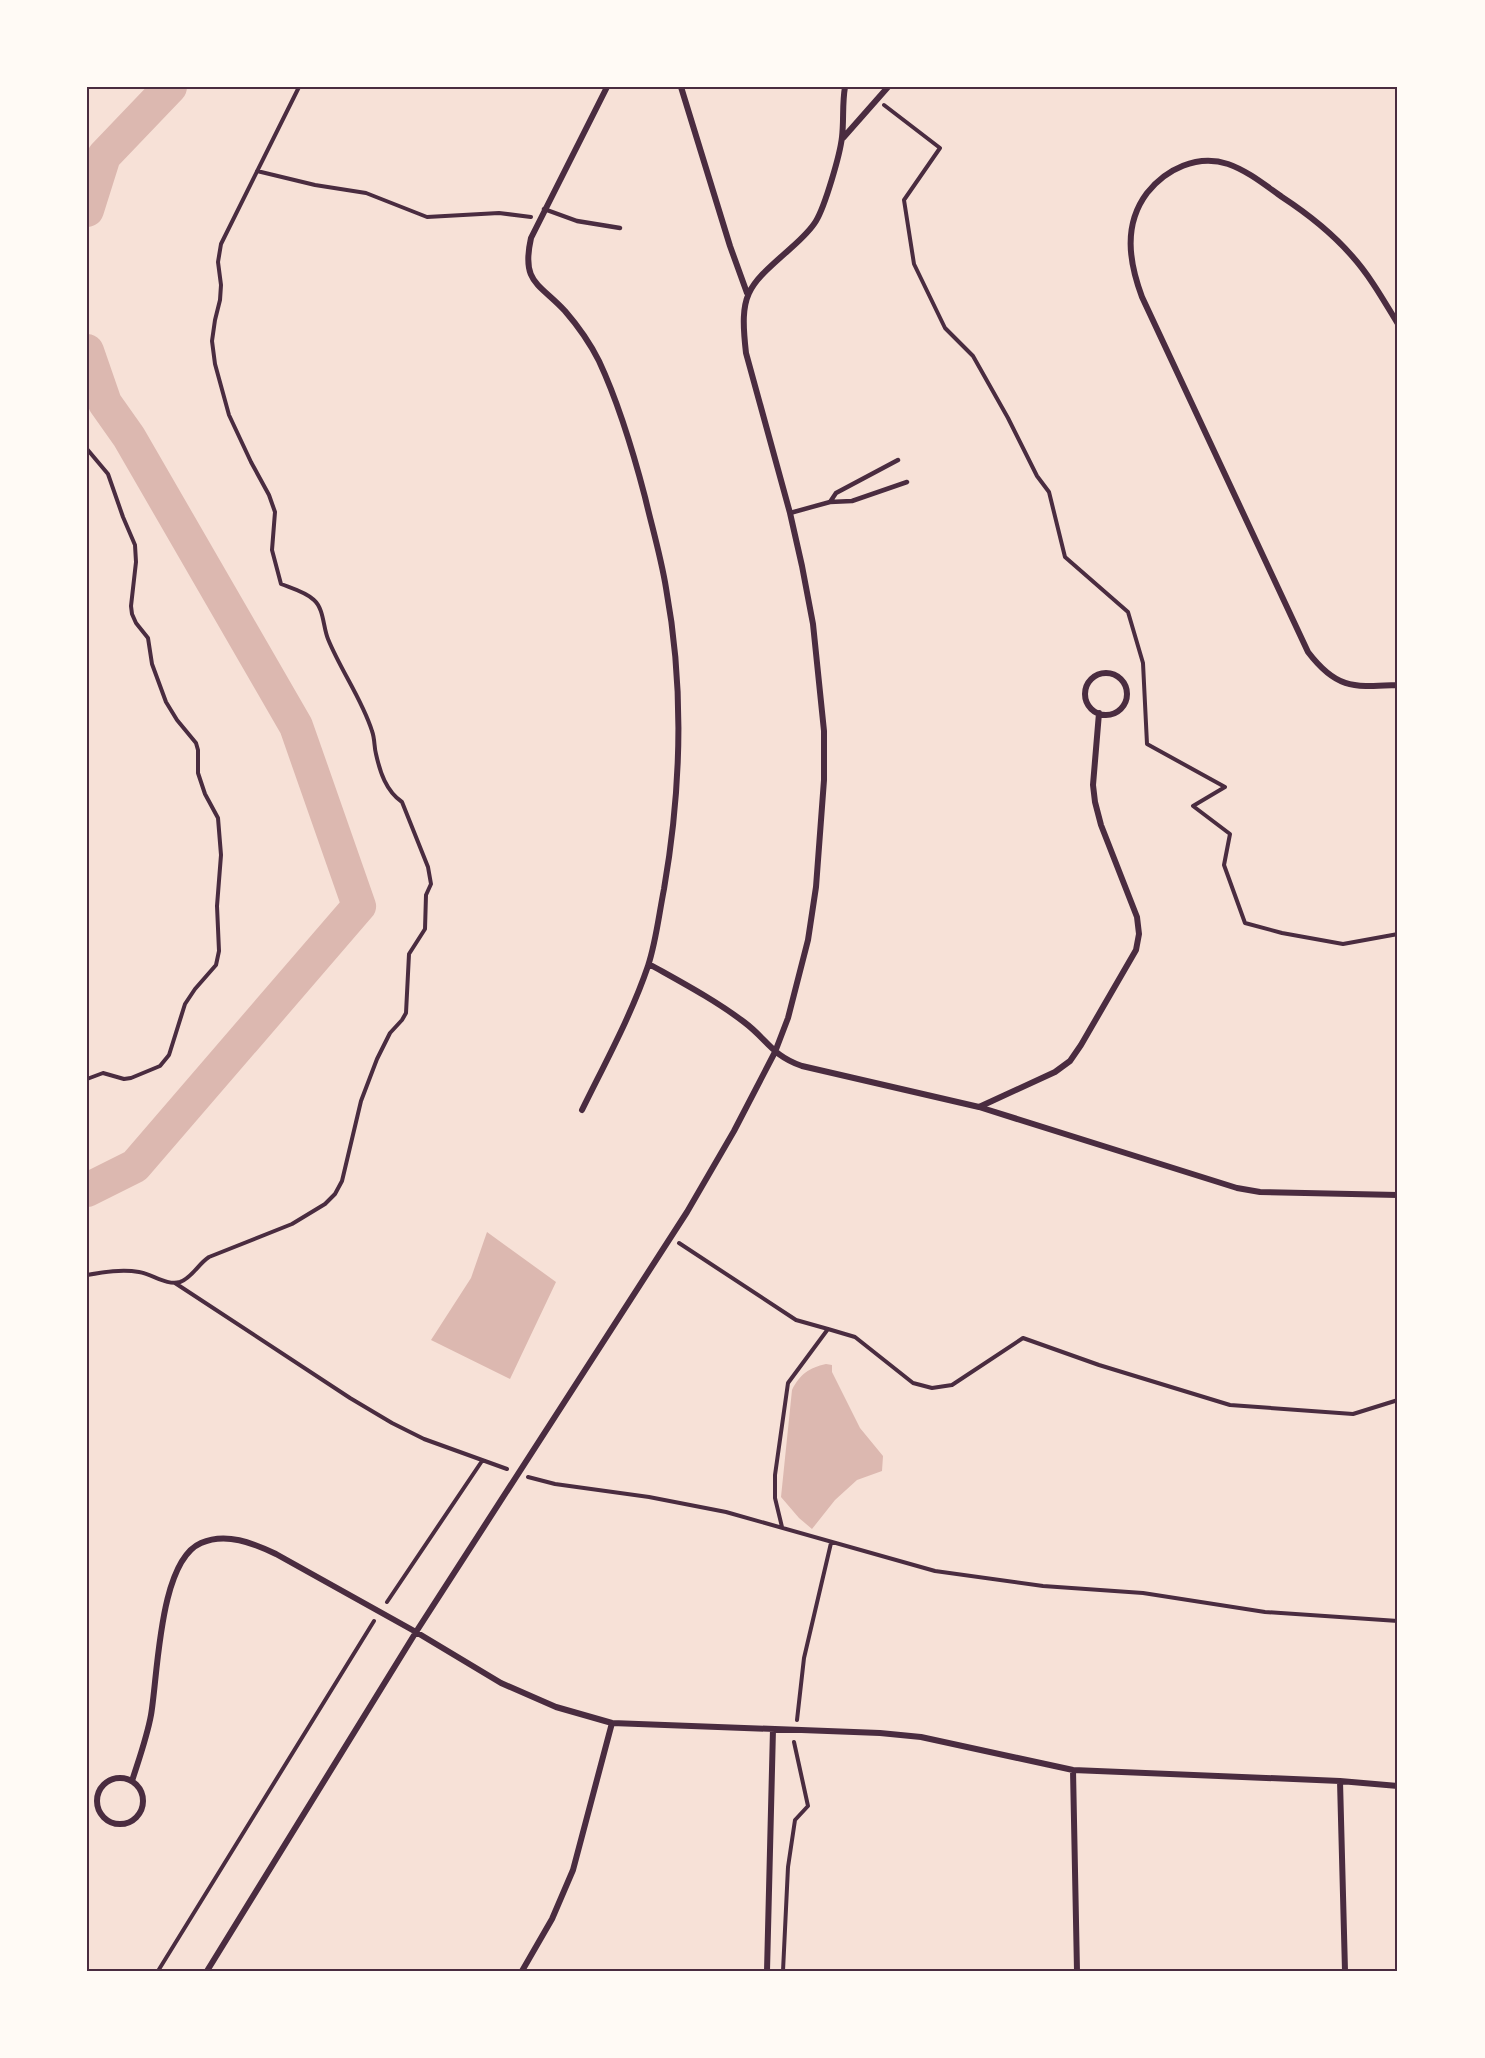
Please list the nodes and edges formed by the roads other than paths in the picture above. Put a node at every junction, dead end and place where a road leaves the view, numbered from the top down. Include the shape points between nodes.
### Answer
1 (607, 87) edge
2 (681, 87) edge
3 (845, 87) edge
4 (888, 87) edge
5 (842, 139) junction
6 (544, 209) junction
7 (620, 228) dead end
8 (747, 293) junction
9 (1398, 324) edge
10 (898, 460) dead end
11 (907, 482) dead end
12 (830, 502) junction
13 (790, 513) junction
14 (1398, 685) edge
15 (1099, 713) junction
16 (649, 964) junction
17 (775, 1053) junction
18 (979, 1107) junction
19 (582, 1110) dead end
20 (1398, 1195) edge
21 (416, 1632) junction
22 (612, 1723) junction
23 (772, 1729) junction
24 (1074, 1770) junction
25 (132, 1781) junction
26 (1340, 1781) junction
27 (1398, 1786) edge
28 (207, 1971) edge
29 (522, 1971) edge
30 (767, 1971) edge
31 (1077, 1971) edge
32 (1345, 1971) edge

1 - 6 street
2 - 8 street
3 - 5 street
4 - 5 street
5 - 8 street via 816,222
6 - 7 lane via 577,221
6 - 16 street via 527,252 528,268 532,280 564,310 598,360 635,461 666,589 677,700 675,814
8 - 13 street via 743,329 746,353
9 - 14 street via 1353,256 1323,227 1250,175 1227,164 1186,164 1164,174 1146,194 1133,219 1129,242 1133,273 1142,297 1308,652 1332,678 1349,685
10 - 12 lane via 836,493
11 - 12 lane via 852,501
12 - 13 lane
13 - 17 street via 813,624 824,731 824,780 808,940
15 - 15 street via 1086,699 1086,686 1095,676 1113,674 1126,688 1125,701 1117,711
15 - 18 street via 1095,802 1137,917 1136,950 1070,1061
16 - 17 street via 745,1023
16 - 19 street via 630,1014
17 - 18 street via 802,1066
17 - 21 street via 670,1238
18 - 20 street via 1237,1188
21 - 22 street via 501,1683 556,1707
21 - 25 street via 256,1545 235,1539 200,1543 186,1555 168,1597 151,1714
21 - 28 street
22 - 23 street
22 - 29 street via 573,1870 552,1919
23 - 24 street via 921,1737
23 - 30 street
24 - 26 street
24 - 31 street
25 - 25 street via 143,1799 139,1814 121,1824 107,1820 96,1802 100,1788 111,1779
26 - 27 street
26 - 32 street

